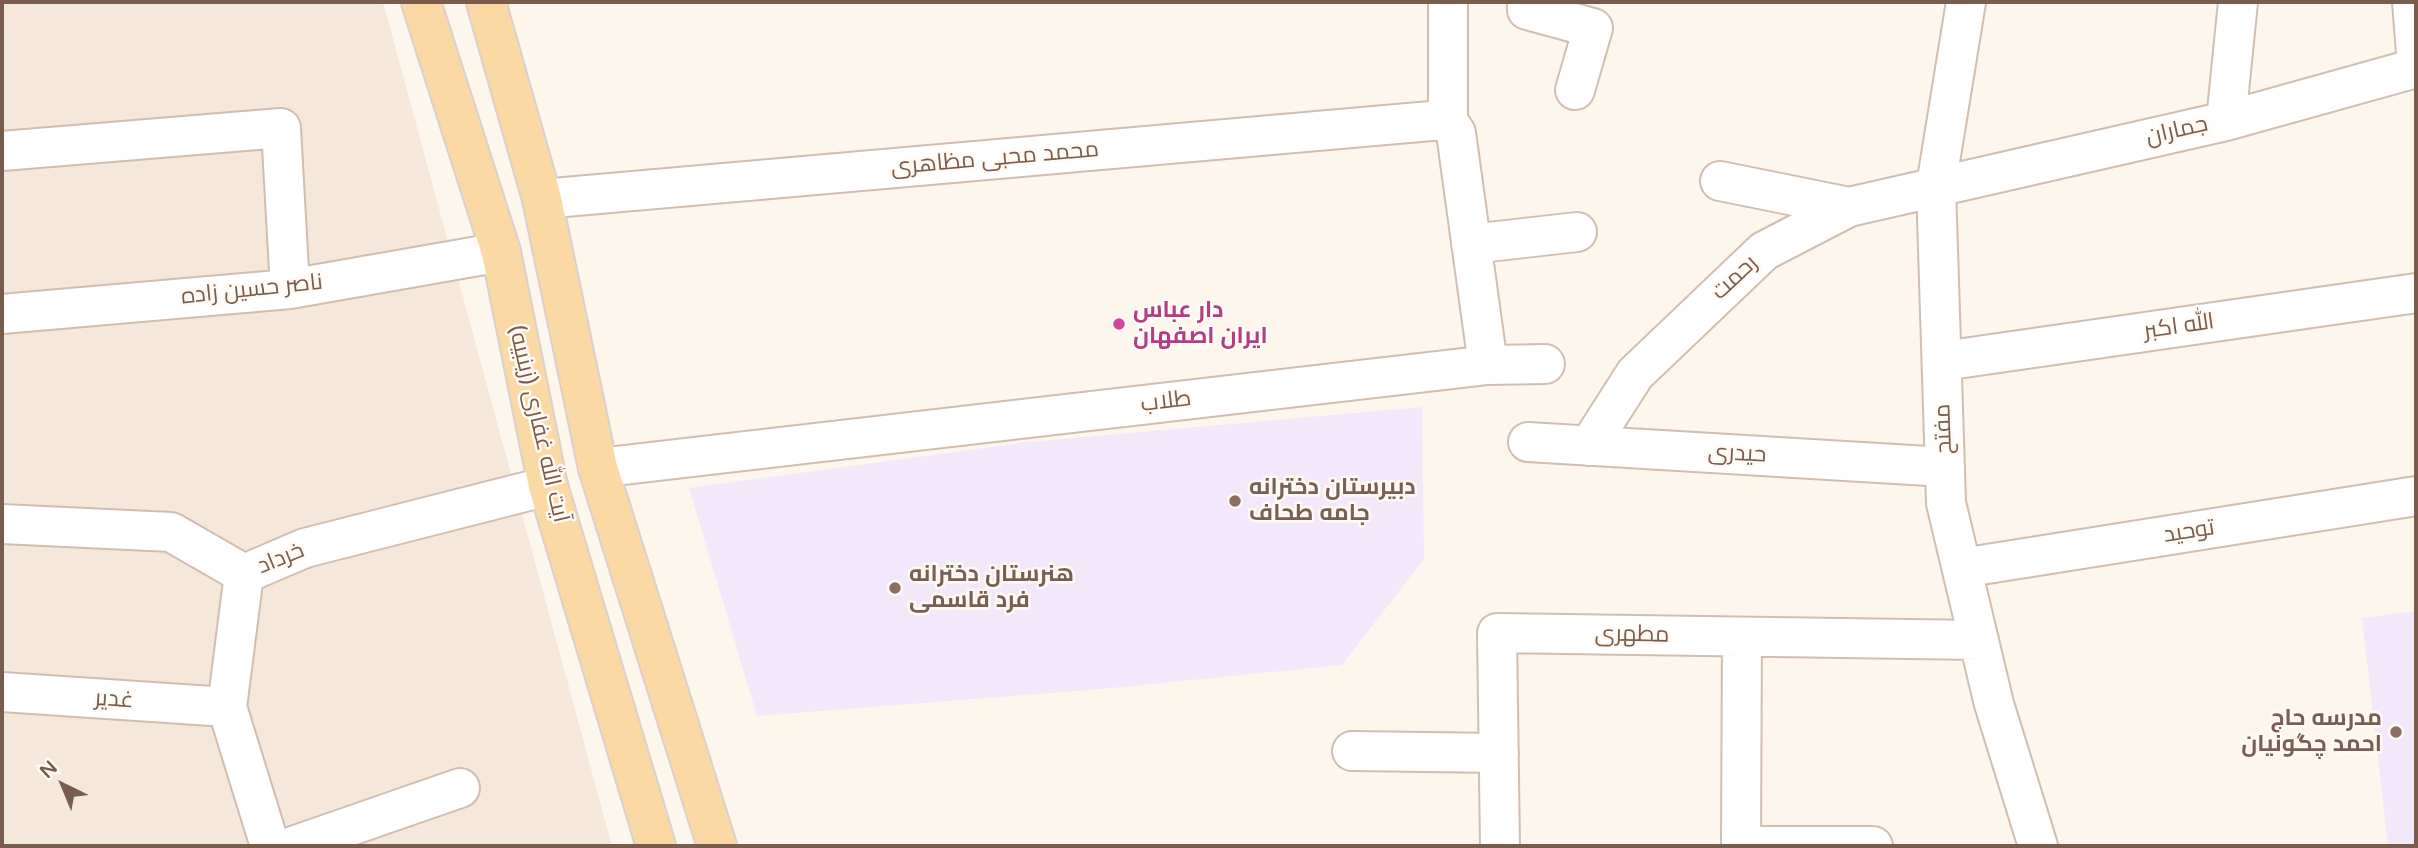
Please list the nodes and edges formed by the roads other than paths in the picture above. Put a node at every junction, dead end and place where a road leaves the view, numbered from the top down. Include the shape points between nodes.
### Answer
1 (421, 2) edge
2 (486, 2) edge
3 (1448, 2) edge
4 (1527, 2) edge
5 (1966, 2) edge
6 (2238, 2) edge
7 (2412, 2) edge
8 (2416, 53) edge
9 (2416, 68) edge
10 (1575, 90) dead end
11 (452, 93) junction
12 (1448, 121) junction
13 (2226, 121) junction
14 (524, 134) junction
15 (2, 151) edge
16 (1720, 181) dead end
17 (1936, 186) junction
18 (542, 199) junction
19 (1849, 207) junction
20 (1577, 232) dead end
21 (1471, 244) junction
22 (501, 252) junction
23 (290, 289) junction
24 (2416, 293) edge
25 (2, 314) edge
26 (566, 320) junction
27 (1942, 361) junction
28 (1545, 364) dead end
29 (1488, 365) junction
30 (1528, 442) dead end
31 (1589, 446) junction
32 (1945, 467) junction
33 (598, 468) junction
34 (548, 486) junction
35 (2416, 496) edge
36 (2, 524) edge
37 (1962, 568) junction
38 (244, 574) junction
39 (1742, 637) junction
40 (1979, 640) junction
41 (2, 692) edge
42 (227, 707) junction
43 (1352, 751) dead end
44 (1499, 753) junction
45 (460, 788) dead end
46 (270, 846) edge
47 (293, 846) edge
48 (656, 846) edge
49 (717, 846) edge
50 (1500, 846) edge
51 (1741, 846) edge
52 (1873, 846) edge
53 (2038, 846) edge

1 - 11 main road, آیت الله غفاری (زینبیه)
2 - 14 main road
3 - 12 street
4 - 10 street via 1527,10 1592,28
5 - 17 street, مفتح
6 - 13 street
7 - 8 street
9 - 13 street, جماران
11 - 14 main road via 495,159 508,159
11 - 22 main road, آیت الله غفاری (زینبیه)
12 - 18 street, محمد محبی مظاهری
12 - 21 street via 1456,133
13 - 17 street, جماران
14 - 18 main road
15 - 23 street via 281,128
16 - 19 street
17 - 19 street, رحمت
17 - 27 street, مفتح
18 - 26 main road
19 - 31 street, رحمت via 1763,251 1635,374
20 - 21 street
21 - 29 street
22 - 23 street, ناصر حسین زاده
22 - 26 main road via 522,242 534,250 544,262
22 - 34 main road, آیت الله غفاری (زینبیه)
23 - 25 street, ناصر حسین زاده
24 - 27 street, الله اکبر
26 - 33 main road
27 - 32 street, مفتح
28 - 29 street, طلاب
29 - 33 street, طلاب
30 - 31 street, حیدری
31 - 32 street, حیدری
32 - 37 street, مفتح via 1947,503
33 - 49 main road
34 - 38 street, خرداد via 305,548
34 - 48 main road, آیت الله غفاری (زینبیه)
35 - 37 street, توحید
36 - 38 street via 171,532
37 - 40 street, مفتح
38 - 42 street, خرداد
39 - 40 street, مطهری
39 - 44 street, مطهری via 1497,633
39 - 51 street
40 - 53 street, مفتح
41 - 42 street, غدیر
42 - 46 street, خرداد
43 - 44 street
44 - 50 street, مطهری
45 - 47 street
51 - 52 street

